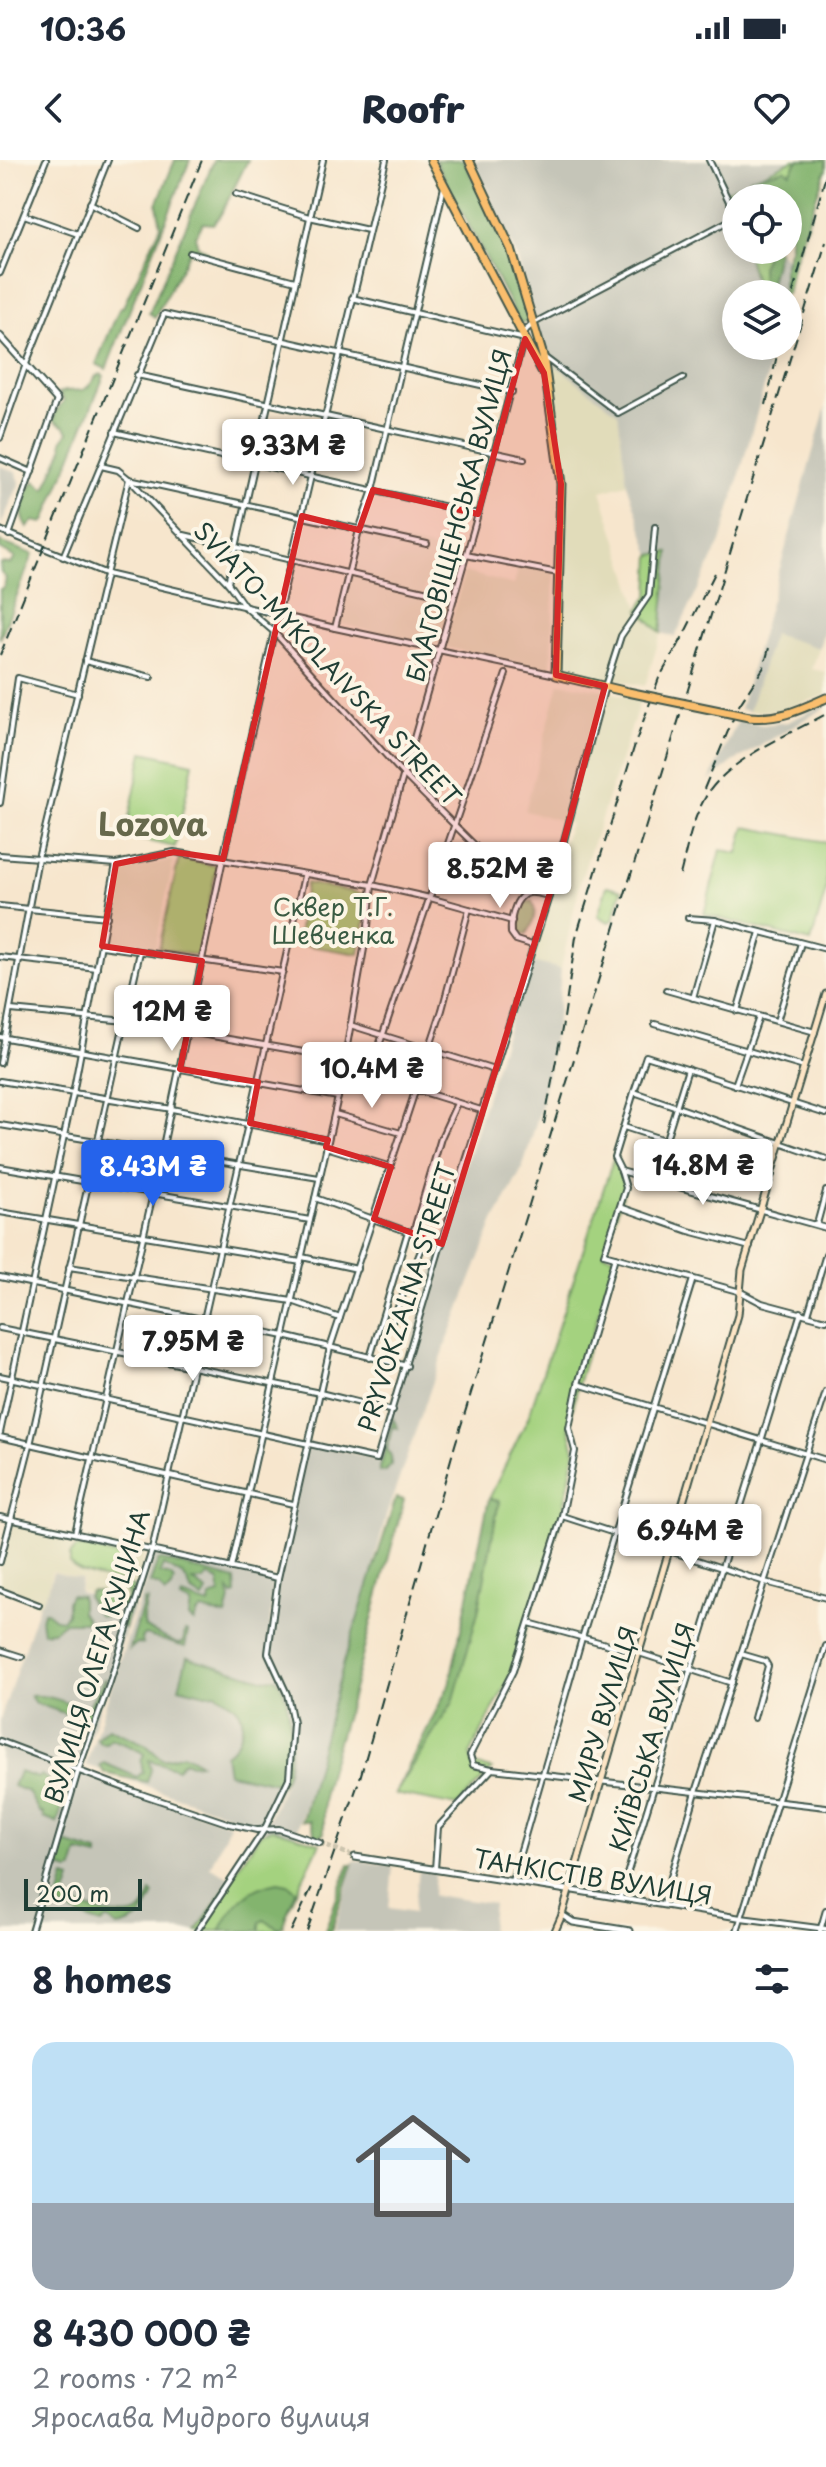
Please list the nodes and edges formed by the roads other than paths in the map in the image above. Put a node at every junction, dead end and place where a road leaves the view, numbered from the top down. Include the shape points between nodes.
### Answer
1 (46, 160) edge
2 (108, 160) edge
3 (323, 160) edge
4 (386, 160) edge
5 (431, 160) edge
6 (469, 160) edge
7 (709, 160) edge
8 (444, 185) junction
9 (722, 187) edge
10 (236, 194) dead end
11 (90, 203) junction
12 (24, 215) junction
13 (309, 217) junction
14 (722, 224) edge
15 (139, 228) dead end
16 (368, 230) junction
17 (78, 234) junction
18 (190, 253) dead end
19 (0, 273) edge
20 (295, 281) junction
21 (352, 298) junction
22 (415, 313) junction
23 (534, 323) junction
24 (0, 336) edge
25 (525, 339) junction
26 (281, 342) junction
27 (338, 354) junction
28 (543, 356) junction
29 (26, 364) junction
30 (403, 368) junction
31 (544, 373) junction
32 (137, 375) junction
33 (683, 378) dead end
34 (512, 392) junction
35 (57, 400) joint
36 (267, 404) junction
37 (324, 415) junction
38 (388, 429) junction
39 (114, 432) junction
40 (0, 438) edge
41 (495, 453) junction
42 (0, 458) edge
43 (524, 459) dead end
44 (100, 465) junction
45 (254, 465) junction
46 (32, 472) junction
47 (310, 476) junction
48 (129, 479) junction
49 (373, 490) junction
50 (245, 502) junction
51 (478, 514) junction
52 (302, 516) junction
53 (655, 527) dead end
54 (0, 530) edge
55 (359, 530) junction
56 (9, 535) junction
57 (184, 535) junction
58 (427, 544) dead end
59 (237, 546) junction
60 (466, 555) junction
61 (63, 557) junction
62 (291, 561) junction
63 (348, 573) junction
64 (107, 574) junction
65 (560, 574) junction
66 (228, 583) junction
67 (454, 598) junction
68 (245, 607) junction
69 (278, 614) junction
70 (335, 628) junction
71 (274, 632) junction
72 (440, 651) junction
73 (85, 661) junction
74 (506, 674) dead end
75 (556, 675) junction
76 (151, 677) dead end
77 (605, 686) junction
78 (78, 694) junction
79 (826, 698) edge
80 (403, 774) junction
81 (0, 803) edge
82 (455, 826) junction
83 (0, 855) edge
84 (38, 858) junction
85 (223, 859) junction
86 (116, 864) junction
87 (304, 876) junction
88 (372, 885) junction
89 (524, 894) junction
90 (549, 896) junction
91 (430, 898) junction
92 (0, 906) edge
93 (469, 909) junction
94 (28, 910) junction
95 (107, 917) junction
96 (688, 918) dead end
97 (715, 920) junction
98 (512, 921) junction
99 (760, 932) junction
100 (801, 943) junction
101 (102, 946) junction
102 (533, 946) junction
103 (826, 949) edge
104 (140, 952) junction
105 (0, 957) edge
106 (20, 960) junction
107 (202, 961) junction
108 (98, 968) junction
109 (283, 972) junction
110 (666, 990) dead end
111 (826, 994) edge
112 (693, 998) junction
113 (10, 1010) junction
114 (737, 1011) junction
115 (89, 1016) junction
116 (759, 1017) junction
117 (126, 1021) junction
118 (777, 1022) junction
119 (655, 1024) dead end
120 (350, 1025) junction
121 (188, 1031) junction
122 (815, 1032) junction
123 (383, 1034) junction
124 (2, 1038) edge
125 (266, 1045) junction
126 (429, 1048) junction
127 (82, 1051) junction
128 (748, 1052) junction
129 (117, 1057) junction
130 (344, 1059) junction
131 (0, 1063) edge
132 (343, 1067) junction
133 (804, 1067) junction
134 (180, 1069) junction
135 (688, 1069) junction
136 (494, 1070) junction
137 (369, 1075) junction
138 (0, 1081) edge
139 (258, 1082) junction
140 (735, 1085) junction
141 (415, 1089) junction
142 (634, 1092) junction
143 (73, 1094) junction
144 (338, 1097) junction
145 (108, 1100) junction
146 (457, 1103) junction
147 (793, 1104) junction
148 (677, 1108) junction
149 (172, 1109) junction
150 (481, 1110) junction
151 (334, 1114) junction
152 (826, 1114) edge
153 (250, 1123) junction
154 (0, 1125) edge
155 (624, 1127) junction
156 (401, 1133) junction
157 (64, 1136) junction
158 (328, 1140) junction
159 (666, 1140) junction
160 (98, 1141) junction
161 (781, 1145) junction
162 (326, 1147) junction
163 (163, 1152) junction
164 (826, 1159) edge
165 (239, 1166) junction
166 (0, 1167) edge
167 (391, 1167) junction
168 (621, 1171) junction
169 (772, 1175) junction
170 (55, 1178) junction
171 (319, 1178) junction
172 (88, 1183) junction
173 (826, 1191) edge
174 (153, 1194) junction
175 (315, 1198) junction
176 (230, 1206) junction
177 (620, 1207) junction
178 (761, 1208) junction
179 (0, 1212) edge
180 (374, 1219) junction
181 (47, 1220) junction
182 (310, 1220) junction
183 (817, 1224) junction
184 (78, 1225) junction
185 (826, 1228) edge
186 (411, 1232) junction
187 (144, 1235) junction
188 (426, 1238) junction
189 (442, 1244) junction
190 (750, 1247) junction
191 (220, 1249) junction
192 (826, 1254) edge
193 (615, 1257) junction
194 (302, 1259) junction
195 (69, 1267) junction
196 (357, 1269) junction
197 (0, 1277) edge
198 (135, 1277) junction
199 (693, 1279) junction
200 (34, 1284) junction
201 (211, 1288) junction
202 (63, 1291) junction
203 (741, 1292) junction
204 (292, 1301) junction
205 (128, 1304) junction
206 (801, 1312) junction
207 (808, 1314) junction
208 (340, 1318) junction
209 (204, 1320) junction
210 (826, 1320) edge
211 (392, 1322) dead end
212 (0, 1328) edge
213 (22, 1333) junction
214 (284, 1336) junction
215 (52, 1339) junction
216 (330, 1348) junction
217 (117, 1353) junction
218 (370, 1358) junction
219 (407, 1366) junction
220 (193, 1369) junction
221 (0, 1376) edge
222 (12, 1378) junction
223 (578, 1384) junction
224 (272, 1385) junction
225 (43, 1386) junction
226 (826, 1392) edge
227 (320, 1393) junction
228 (106, 1399) junction
229 (655, 1409) junction
230 (393, 1411) junction
231 (182, 1416) junction
232 (707, 1425) junction
233 (262, 1433) junction
234 (0, 1435) edge
235 (762, 1440) junction
236 (308, 1443) junction
237 (30, 1445) junction
238 (805, 1454) junction
239 (92, 1460) junction
240 (826, 1460) edge
241 (168, 1477) junction
242 (249, 1495) junction
243 (293, 1504) junction
244 (562, 1516) junction
245 (0, 1517) edge
246 (12, 1520) junction
247 (75, 1533) junction
248 (615, 1533) junction
249 (152, 1550) junction
250 (670, 1551) junction
251 (0, 1562) edge
252 (231, 1568) junction
253 (723, 1569) junction
254 (278, 1578) junction
255 (765, 1582) junction
256 (0, 1590) edge
257 (826, 1598) edge
258 (39, 1605) dead end
259 (529, 1623) junction
260 (582, 1638) junction
261 (826, 1646) edge
262 (0, 1650) edge
263 (639, 1653) junction
264 (741, 1654) junction
265 (22, 1657) dead end
266 (691, 1670) junction
267 (732, 1683) junction
268 (754, 1718) dead end
269 (0, 1741) edge
270 (79, 1768) junction
271 (492, 1769) junction
272 (542, 1773) junction
273 (600, 1781) junction
274 (654, 1787) junction
275 (696, 1792) junction
276 (778, 1802) junction
277 (826, 1807) edge
278 (264, 1830) junction
279 (320, 1843) tunnel mouth
280 (355, 1857) tunnel mouth
281 (435, 1869) junction
282 (512, 1881) junction
283 (567, 1890) junction
284 (620, 1897) junction
285 (663, 1904) junction
286 (826, 1910) edge
287 (562, 1915) junction
288 (741, 1918) junction
289 (822, 1929) edge
290 (31, 1931) edge
291 (197, 1931) edge
292 (555, 1931) edge
293 (630, 1931) edge
294 (737, 1931) edge

1 - 12 street
2 - 11 street
3 - 13 street
4 - 16 street
5 - 8 main road
6 - 23 main road via 511,249
7 - 9 street
8 - 22 street
8 - 25 main road
10 - 13 street
11 - 15 street
11 - 17 street
12 - 17 street
12 - 19 street
13 - 16 street
13 - 20 street
14 - 23 street
16 - 21 street
17 - 29 street
18 - 20 street
20 - 26 street
21 - 22 street
21 - 27 street
22 - 25 street
22 - 30 street
23 - 25 street, БЛАГОВІЩЕНСЬКА ВУЛИЦЯ
23 - 28 main road
24 - 29 street
25 - 31 main road
25 - 34 street, БЛАГОВІЩЕНСЬКА ВУЛИЦЯ
26 - 27 street
26 - 32 street via 164,314
26 - 36 street
27 - 30 street
27 - 37 street
28 - 31 main road
28 - 33 street via 618,413
29 - 35 street
29 - 40 street
30 - 34 street
30 - 38 street
31 - 65 main road via 561,484
32 - 36 street
32 - 39 street
34 - 41 street, БЛАГОВІЩЕНСЬКА ВУЛИЦЯ
35 - 46 street
36 - 37 street
36 - 45 street
37 - 38 street
37 - 47 street
38 - 41 street
38 - 49 street
39 - 44 street
39 - 45 street
41 - 43 street
41 - 51 street, БЛАГОВІЩЕНСЬКА ВУЛИЦЯ
42 - 46 street
44 - 48 street, SVIATO-MYKOLAIVSKA STREET
44 - 61 street
45 - 47 street
45 - 50 street
46 - 56 street
47 - 49 street
47 - 52 street
48 - 50 street
48 - 57 street, SVIATO-MYKOLAIVSKA STREET
48 - 64 street
49 - 51 street
49 - 55 street
50 - 52 street
50 - 59 street
51 - 60 street, БЛАГОВІЩЕНСЬКА ВУЛИЦЯ
52 - 55 street
52 - 62 street
53 - 77 street, PRYVOKZALNA STREET via 649,595 621,636
54 - 56 street
55 - 58 street
55 - 63 street
56 - 61 street
57 - 59 street
57 - 66 street, SVIATO-MYKOLAIVSKA STREET
59 - 62 street
59 - 66 street
60 - 65 street
60 - 67 street, БЛАГОВІЩЕНСЬКА ВУЛИЦЯ
61 - 64 street
62 - 63 street
62 - 69 street
63 - 67 street
63 - 70 street
64 - 68 street
64 - 73 street
65 - 75 main road
66 - 68 street, SVIATO-MYKOLAIVSKA STREET
67 - 72 street, БЛАГОВІЩЕНСЬКА ВУЛИЦЯ
68 - 69 street
68 - 71 street, SVIATO-MYKOLAIVSKA STREET
69 - 70 street
69 - 71 street
70 - 72 street
71 - 80 street, SVIATO-MYKOLAIVSKA STREET
71 - 85 street
72 - 75 street
72 - 80 street, БЛАГОВІЩЕНСЬКА ВУЛИЦЯ
73 - 76 street
73 - 78 street
74 - 82 street
75 - 77 main road
77 - 79 main road, bridge via 767,719
77 - 90 street, PRYVOKZALNA STREET
78 - 81 street via 18,678
78 - 84 street
80 - 82 street, SVIATO-MYKOLAIVSKA STREET
80 - 88 street, БЛАГОВІЩЕНСЬКА ВУЛИЦЯ
82 - 89 street, SVIATO-MYKOLAIVSKA STREET
82 - 91 street
83 - 84 street
84 - 86 street
84 - 94 street
85 - 86 street via 174,852
85 - 87 street
85 - 107 street
86 - 95 street
87 - 88 street
87 - 109 street, ВУЛИЦЯ ОЛЕГА КУЦИНА
88 - 91 street
88 - 120 street, БЛАГОВІЩЕНСЬКА ВУЛИЦЯ
89 - 90 street
89 - 98 street
90 - 102 street, PRYVOKZALNA STREET
91 - 93 street
91 - 123 street
92 - 94 street
93 - 98 street
93 - 126 street
94 - 95 street
94 - 106 street
95 - 101 street
96 - 97 street
97 - 99 street
97 - 112 street
98 - 102 street via 513,937
99 - 100 street
99 - 114 street
100 - 103 street
100 - 118 street
101 - 104 street
101 - 108 street
102 - 136 street, PRYVOKZALNA STREET
104 - 107 street
104 - 117 street
105 - 106 street
106 - 108 street
106 - 113 street
107 - 109 street
107 - 121 street
108 - 115 street
109 - 125 street, ВУЛИЦЯ ОЛЕГА КУЦИНА
110 - 112 street
111 - 122 main road, МИРУ ВУЛИЦЯ
112 - 114 street
113 - 115 street
113 - 124 street
114 - 116 street
115 - 117 street
115 - 127 street
116 - 118 street
116 - 128 street
117 - 121 street
117 - 129 street
118 - 122 street
119 - 128 street
120 - 123 street
120 - 130 street, БЛАГОВІЩЕНСЬКА ВУЛИЦЯ
121 - 125 street
121 - 134 street
122 - 133 main road, МИРУ ВУЛИЦЯ
123 - 126 street
123 - 137 street
124 - 127 street
124 - 131 street
125 - 130 street
125 - 139 street, ВУЛИЦЯ ОЛЕГА КУЦИНА
126 - 136 street
126 - 141 street
127 - 129 street
127 - 143 street
128 - 133 street
128 - 140 street
129 - 134 street
129 - 145 street
130 - 132 street, БЛАГОВІЩЕНСЬКА ВУЛИЦЯ
132 - 137 street
132 - 144 street, БЛАГОВІЩЕНСЬКА ВУЛИЦЯ
133 - 147 main road, МИРУ ВУЛИЦЯ
134 - 139 street
134 - 149 street
135 - 140 street
135 - 142 street via 646,1056
135 - 148 street
136 - 150 street, PRYVOKZALNA STREET
137 - 141 street
138 - 143 street
139 - 144 street
139 - 153 street, ВУЛИЦЯ ОЛЕГА КУЦИНА
140 - 147 street
141 - 146 street
141 - 156 street
142 - 148 street
142 - 155 street
143 - 145 street
143 - 157 street
144 - 151 street, БЛАГОВІЩЕНСЬКА ВУЛИЦЯ
145 - 149 street
145 - 160 street
146 - 150 street
146 - 186 street
147 - 152 street
147 - 161 main road, МИРУ ВУЛИЦЯ
148 - 159 street
148 - 161 street
149 - 153 street
149 - 163 street
150 - 189 street, PRYVOKZALNA STREET
151 - 156 street
151 - 158 street, БЛАГОВІЩЕНСЬКА ВУЛИЦЯ
153 - 158 street
153 - 165 street, ВУЛИЦЯ ОЛЕГА КУЦИНА
154 - 157 street
155 - 159 street
155 - 168 street via 614,1157
156 - 167 street
157 - 160 street
157 - 170 street
158 - 162 street, БЛАГОВІЩЕНСЬКА ВУЛИЦЯ
159 - 169 street
160 - 163 street
160 - 172 street
161 - 164 street
161 - 169 main road, МИРУ ВУЛИЦЯ
162 - 167 street
162 - 171 street, БЛАГОВІЩЕНСЬКА ВУЛИЦЯ
163 - 165 street
163 - 174 street
165 - 171 street
165 - 176 street, ВУЛИЦЯ ОЛЕГА КУЦИНА
166 - 170 street
167 - 180 street
168 - 177 street via 626,1188
168 - 178 street
169 - 178 main road, МИРУ ВУЛИЦЯ
170 - 172 street
170 - 181 street
171 - 175 street, БЛАГОВІЩЕНСЬКА ВУЛИЦЯ
172 - 174 street
172 - 184 street
173 - 183 street
174 - 176 street
174 - 187 street
175 - 180 street
175 - 182 street, БЛАГОВІЩЕНСЬКА ВУЛИЦЯ
176 - 182 street
176 - 191 street, ВУЛИЦЯ ОЛЕГА КУЦИНА
177 - 190 street
177 - 193 street via 604,1254
178 - 183 street
178 - 190 main road, МИРУ ВУЛИЦЯ
179 - 181 street
180 - 186 street
180 - 196 street
181 - 184 street
181 - 200 street
182 - 194 street, БЛАГОВІЩЕНСЬКА ВУЛИЦЯ
183 - 185 street
184 - 187 street
184 - 195 street
186 - 188 street
186 - 218 street
187 - 191 street
187 - 198 street
188 - 189 street
188 - 211 street
189 - 219 street, PRYVOKZALNA STREET
190 - 203 main road, МИРУ ВУЛИЦЯ
191 - 194 street
191 - 201 street, ВУЛИЦЯ ОЛЕГА КУЦИНА
192 - 207 street
193 - 199 street
193 - 223 street
194 - 196 street
194 - 204 street, БЛАГОВІЩЕНСЬКА ВУЛИЦЯ
195 - 198 street
195 - 202 street
196 - 208 street
197 - 200 street
198 - 201 street
198 - 205 street
199 - 203 street
199 - 229 street
200 - 202 street
200 - 213 street
201 - 204 street
201 - 209 street, ВУЛИЦЯ ОЛЕГА КУЦИНА
202 - 205 street
202 - 215 street
203 - 206 street
203 - 232 main road, МИРУ ВУЛИЦЯ
204 - 208 street
204 - 214 street, БЛАГОВІЩЕНСЬКА ВУЛИЦЯ
205 - 209 street
205 - 217 street
206 - 207 street
206 - 235 street, КИЇВСЬКА ВУЛИЦЯ
207 - 210 street
208 - 216 street
209 - 214 street
209 - 220 street, ВУЛИЦЯ ОЛЕГА КУЦИНА
212 - 213 street
213 - 215 street
213 - 222 street
214 - 216 street
214 - 224 street, БЛАГОВІЩЕНСЬКА ВУЛИЦЯ
215 - 217 street
215 - 225 street
216 - 218 street
216 - 227 street
217 - 220 street
217 - 228 street
218 - 219 street
219 - 230 street, PRYVOKZALNA STREET
220 - 224 street
220 - 231 street, ВУЛИЦЯ ОЛЕГА КУЦИНА
221 - 222 street
222 - 225 street
222 - 234 street
223 - 229 street
223 - 244 street via 569,1428 575,1451
224 - 227 street
224 - 233 street, БЛАГОВІЩЕНСЬКА ВУЛИЦЯ
225 - 228 street
225 - 237 street
226 - 238 street
227 - 230 street
227 - 236 street
228 - 231 street
228 - 239 street
229 - 232 street
229 - 248 street
230 - 236 street, PRYVOKZALNA STREET via 377,1459
231 - 233 street
231 - 241 street, ВУЛИЦЯ ОЛЕГА КУЦИНА
232 - 235 street
232 - 250 main road, МИРУ ВУЛИЦЯ
233 - 236 street
233 - 242 street, БЛАГОВІЩЕНСЬКА ВУЛИЦЯ
234 - 237 street
235 - 238 street
235 - 253 street, КИЇВСЬКА ВУЛИЦЯ
236 - 243 street
237 - 239 street
237 - 246 street
238 - 240 street
238 - 255 street
239 - 241 street
239 - 247 street
241 - 242 street
241 - 249 street, ВУЛИЦЯ ОЛЕГА КУЦИНА
242 - 243 street
242 - 252 street, БЛАГОВІЩЕНСЬКА ВУЛИЦЯ
243 - 254 street
244 - 248 street
244 - 259 street
245 - 246 street
246 - 247 street
246 - 251 street
247 - 249 street
248 - 250 street
248 - 260 street
249 - 252 street
249 - 270 street, ВУЛИЦЯ ОЛЕГА КУЦИНА
250 - 253 street
250 - 263 main road, МИРУ ВУЛИЦЯ
252 - 254 street
253 - 255 street
253 - 266 street, КИЇВСЬКА ВУЛИЦЯ
254 - 278 street via 268,1653 287,1694 293,1723 289,1778
255 - 257 street
255 - 264 street
256 - 258 street
259 - 260 street
259 - 271 street via 513,1671 470,1755 473,1765
260 - 263 street
260 - 272 street
261 - 276 street
262 - 265 street
263 - 266 street
263 - 273 main road, МИРУ ВУЛИЦЯ
264 - 267 street
264 - 268 street via 768,1666
266 - 267 street
266 - 274 street, КИЇВСЬКА ВУЛИЦЯ
267 - 275 street
269 - 270 street
270 - 278 street via 217,1820
270 - 290 street, ВУЛИЦЯ ОЛЕГА КУЦИНА
271 - 272 street
271 - 281 street via 438,1827
272 - 273 street
272 - 282 street
273 - 274 street
273 - 283 main road, МИРУ ВУЛИЦЯ
274 - 275 street
274 - 284 street, КИЇВСЬКА ВУЛИЦЯ
275 - 276 street
275 - 285 street
276 - 277 street
276 - 288 street
278 - 279 street via 279,1829
278 - 291 street
280 - 281 street, ТАНКІСТІВ ВУЛИЦЯ
281 - 282 street, ТАНКІСТІВ ВУЛИЦЯ
282 - 283 street, ТАНКІСТІВ ВУЛИЦЯ
283 - 284 street, ТАНКІСТІВ ВУЛИЦЯ
283 - 287 main road, МИРУ ВУЛИЦЯ
284 - 285 street, ТАНКІСТІВ ВУЛИЦЯ
285 - 288 street, ТАНКІСТІВ ВУЛИЦЯ
286 - 289 street
287 - 292 main road, МИРУ ВУЛИЦЯ
287 - 293 street via 573,1922
288 - 289 street, ТАНКІСТІВ ВУЛИЦЯ
288 - 294 street

